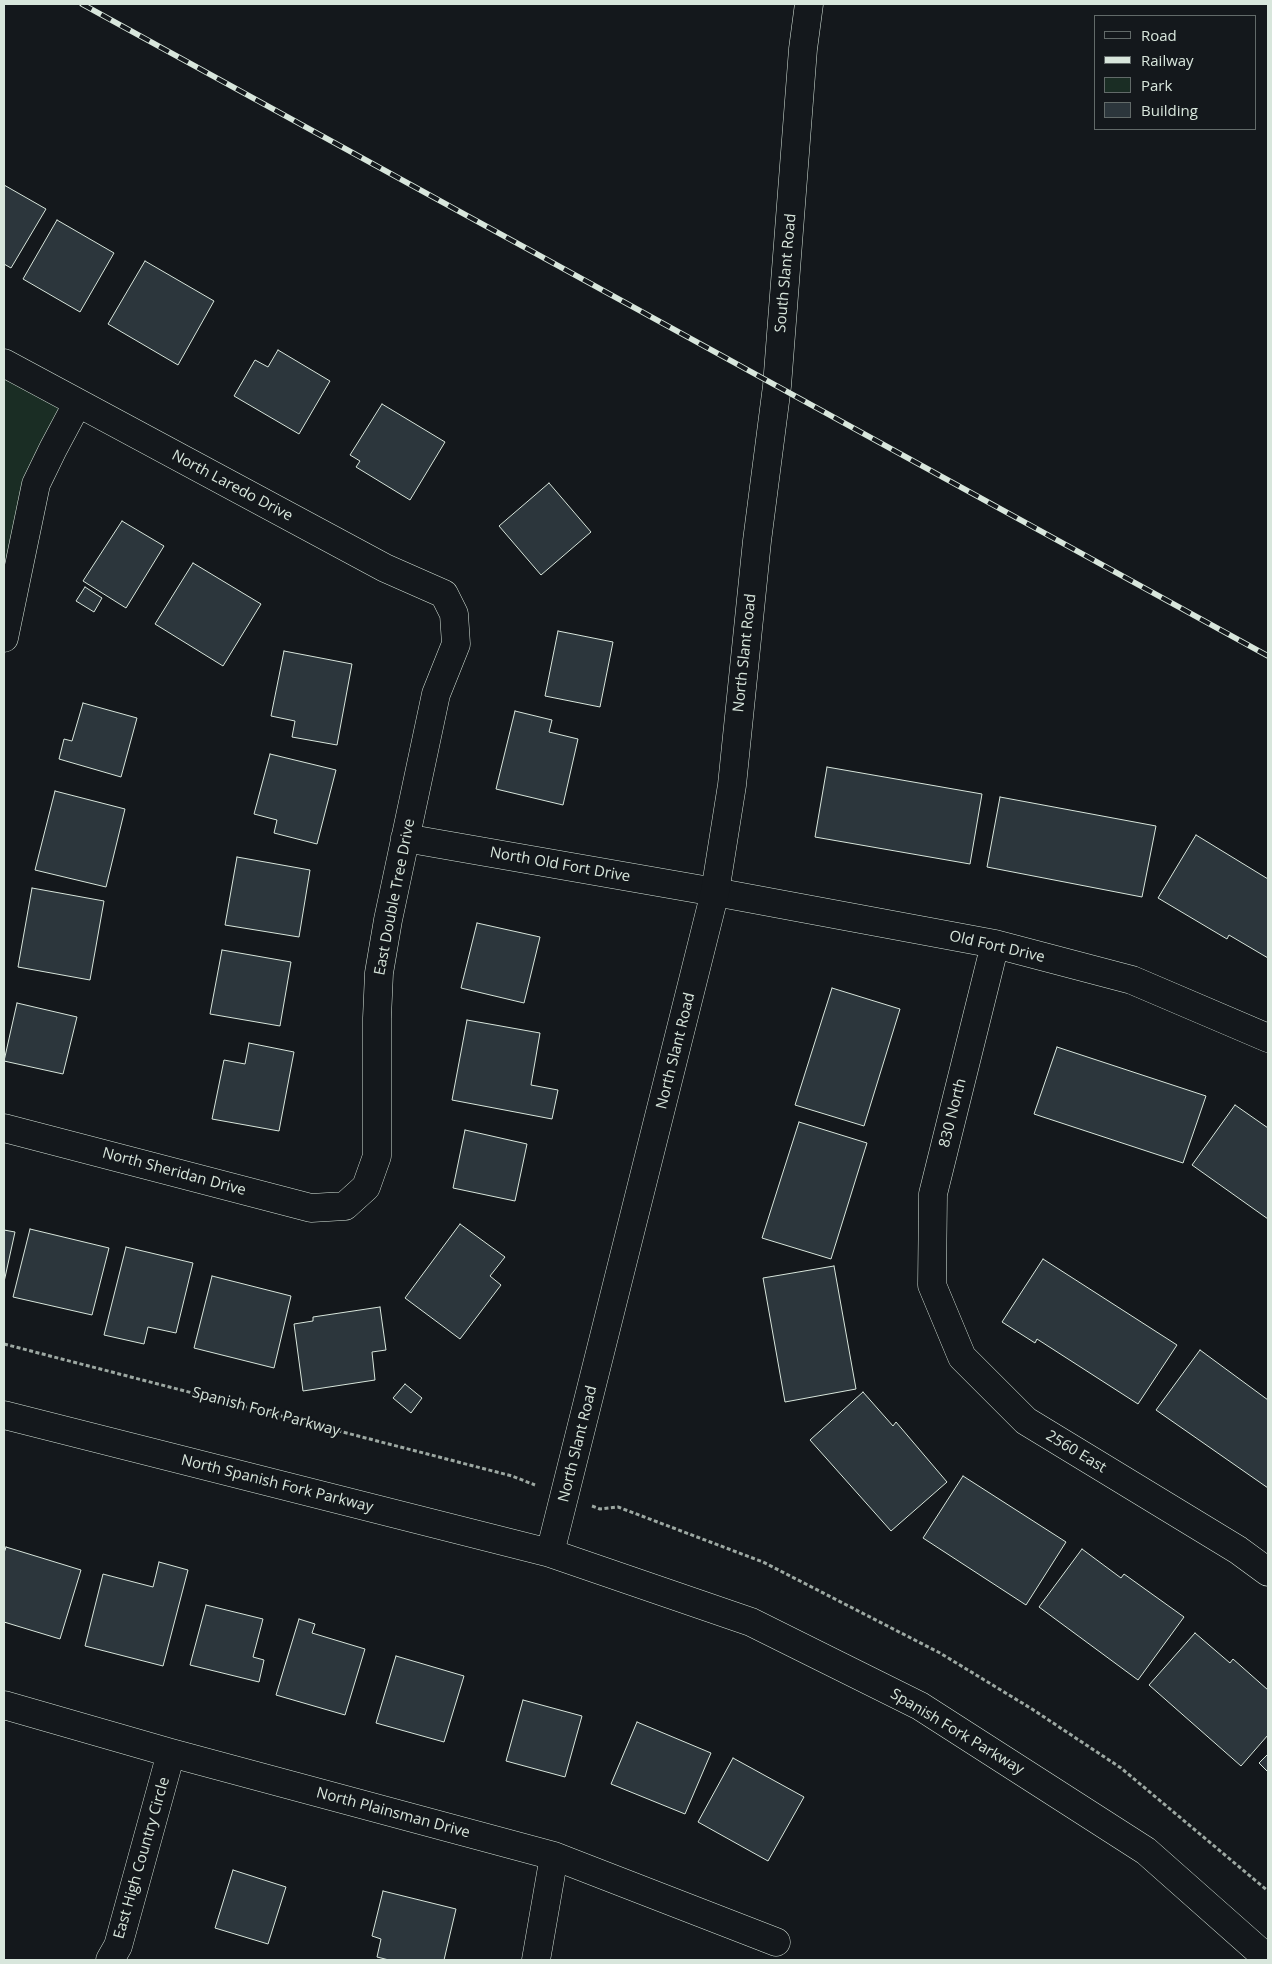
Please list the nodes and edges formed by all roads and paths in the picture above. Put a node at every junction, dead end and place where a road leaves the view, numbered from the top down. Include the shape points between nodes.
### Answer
1 (809, 4) edge
2 (4, 363) edge
3 (77, 404) junction
4 (757, 541) joint
5 (454, 614) joint
6 (4, 638) edge
7 (405, 838) junction
8 (715, 892) junction
9 (994, 944) junction
10 (1268, 1038) edge
11 (4, 1128) edge
12 (345, 1206) joint
13 (932, 1285) joint
14 (4, 1344) edge
15 (4, 1415) edge
16 (528, 1483) dead end
17 (600, 1509) dead end
18 (550, 1553) junction
19 (1268, 1572) edge
20 (4, 1705) edge
21 (171, 1753) junction
22 (554, 1856) junction
23 (1268, 1890) edge
24 (776, 1942) dead end
25 (1268, 1959) edge
26 (110, 1960) edge
27 (536, 1960) edge

1 - 4 street, South Slant Road via 777,386
2 - 3 street, North Laredo Drive
3 - 5 street, North Laredo Drive via 385,568 444,594
3 - 6 street via 36,484
4 - 8 street, North Slant Road via 732,785
5 - 7 street, East Double Tree Drive via 456,644 436,694
7 - 8 street, North Old Fort Drive
7 - 12 street, East Double Tree Drive via 379,973 377,1156 366,1187
8 - 9 street, Old Fort Drive
8 - 18 street, North Slant Road
9 - 10 street, Old Fort Drive via 1132,980
9 - 13 street, 830 North via 933,1194
11 - 12 street, North Sheridan Drive via 311,1208
13 - 19 street, 2560 East via 962,1357 1026,1421 1238,1550
14 - 16 path, Spanish Fork Parkway via 512,1476
15 - 18 street, North Spanish Fork Parkway
17 - 23 path via 618,1507 763,1562 940,1653 1121,1768
18 - 25 street, Spanish Fork Parkway via 751,1622 920,1706 1146,1851
20 - 21 street, North Plainsman Drive
21 - 22 street, North Plainsman Drive
21 - 26 street, East High Country Circle via 118,1946
22 - 24 street, North Plainsman Drive
22 - 27 street

